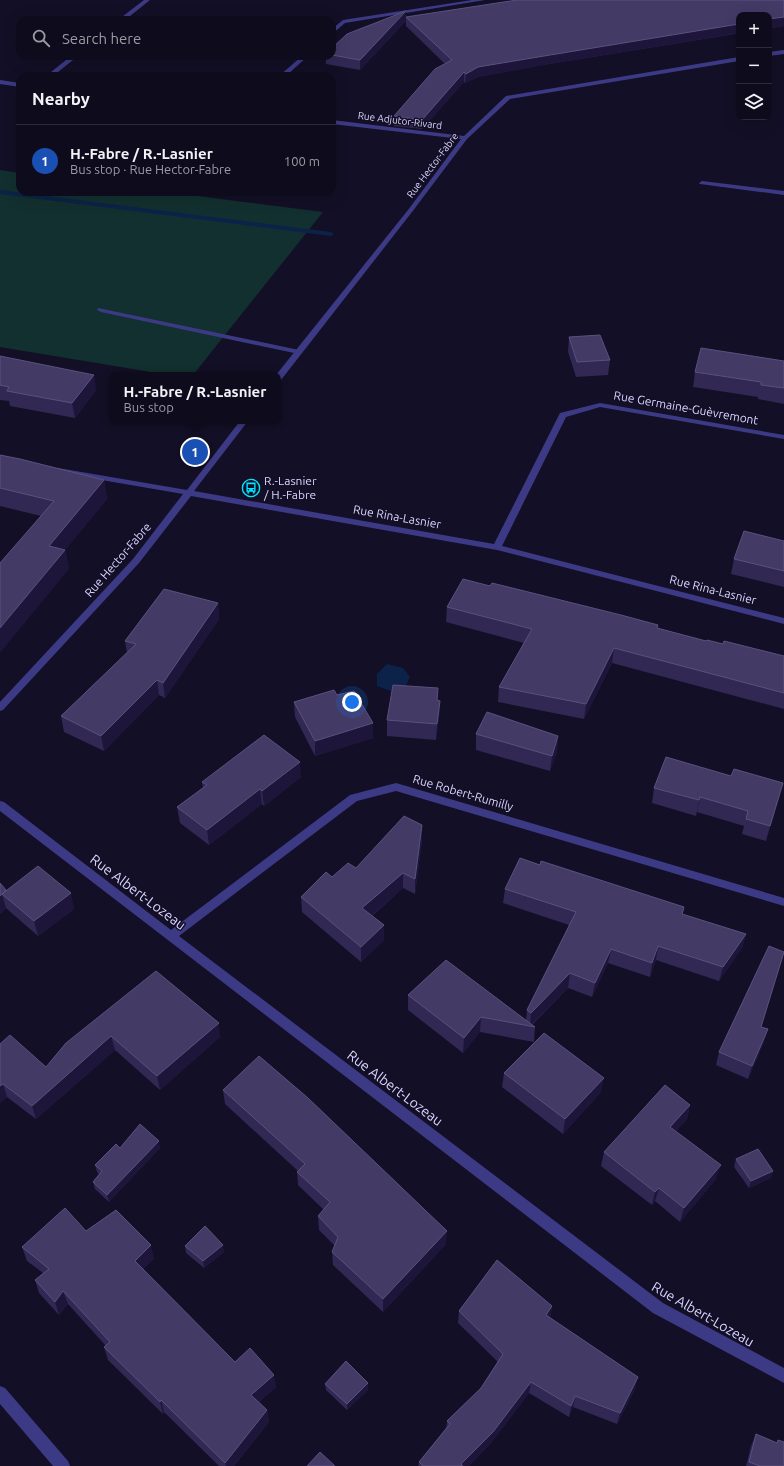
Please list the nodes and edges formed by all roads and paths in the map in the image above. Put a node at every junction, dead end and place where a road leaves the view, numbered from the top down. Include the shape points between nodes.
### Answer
1 (147, 0) edge
2 (482, 0) edge
3 (126, 16) edge
4 (336, 28) edge
5 (784, 52) edge
6 (772, 54) edge
7 (70, 60) edge
8 (300, 60) edge
9 (736, 60) edge
10 (54, 72) edge
11 (287, 72) edge
12 (0, 82) edge
13 (16, 84) edge
14 (336, 122) edge
15 (465, 138) junction
16 (702, 183) dead end
17 (784, 192) edge
18 (101, 310) dead end
19 (299, 352) junction
20 (281, 374) edge
21 (242, 424) edge
22 (784, 437) edge
23 (48, 468) edge
24 (189, 493) junction
25 (497, 547) junction
26 (784, 621) edge
27 (0, 708) edge
28 (0, 805) edge
29 (784, 902) edge
30 (171, 936) junction
31 (784, 1376) edge
32 (0, 1393) edge
33 (63, 1466) edge

1 - 3 street
2 - 4 street via 343,22
5 - 6 street
7 - 10 street
8 - 11 street
9 - 15 street, Rue Hector-Fabre via 508,98
12 - 13 street
14 - 15 street, Rue Adjutor-Rivard
15 - 19 street, Rue Hector-Fabre
16 - 17 street
18 - 19 street
19 - 20 street, Rue Hector-Fabre
21 - 24 street, Rue Hector-Fabre
22 - 25 street, Rue Germaine-Guèvremont via 600,405 563,415
23 - 24 street, Rue Rina-Lasnier
24 - 25 street, Rue Rina-Lasnier
24 - 27 street, Rue Hector-Fabre via 136,561
25 - 26 street, Rue Rina-Lasnier
28 - 30 street, Rue Albert-Lozeau
29 - 30 street, Rue Robert-Rumilly via 396,787 354,798
30 - 31 street, Rue Albert-Lozeau via 658,1308
32 - 33 street

